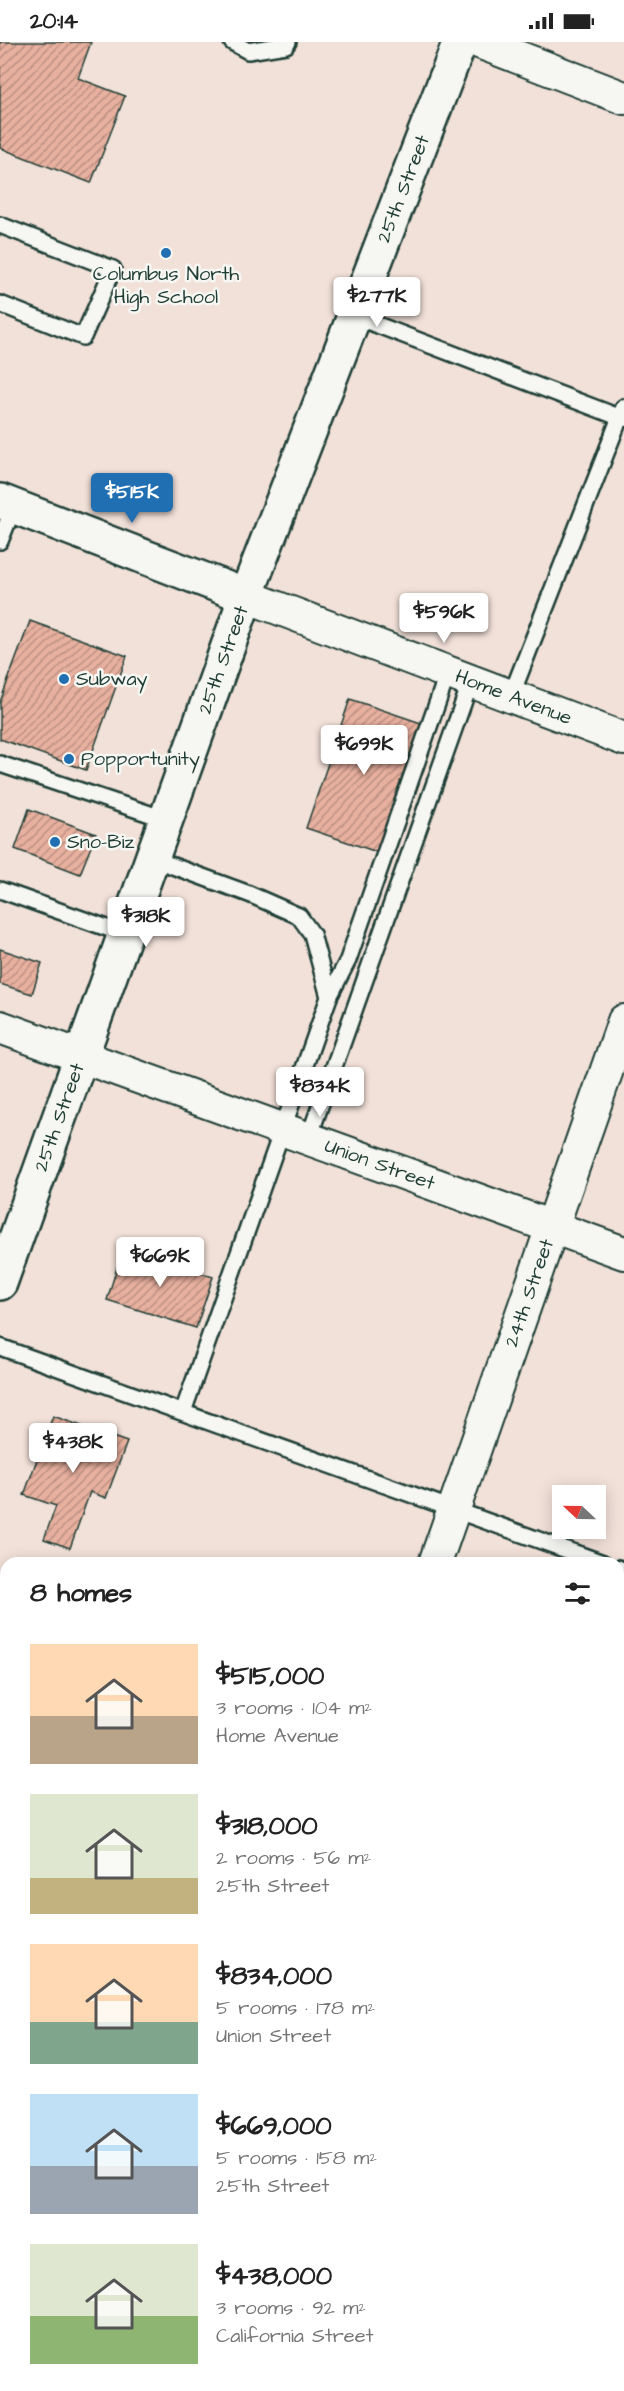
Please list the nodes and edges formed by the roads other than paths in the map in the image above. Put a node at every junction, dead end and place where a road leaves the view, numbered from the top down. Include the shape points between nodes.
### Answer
1 (232, 42) edge
2 (288, 42) edge
3 (460, 42) edge
4 (479, 42) edge
5 (624, 98) edge
6 (0, 225) edge
7 (0, 304) edge
8 (354, 316) junction
9 (623, 414) edge
10 (7, 503) edge
11 (0, 542) edge
12 (246, 596) junction
13 (460, 676) junction
14 (511, 696) junction
15 (624, 739) edge
16 (0, 764) edge
17 (165, 819) junction
18 (151, 858) junction
19 (0, 890) edge
20 (124, 934) junction
21 (329, 997) junction
22 (624, 1021) edge
23 (0, 1028) edge
24 (79, 1057) junction
25 (295, 1135) junction
26 (551, 1228) junction
27 (624, 1253) edge
28 (0, 1283) edge
29 (0, 1347) edge
30 (183, 1412) junction
31 (454, 1509) junction
32 (437, 1557) edge
33 (586, 1557) edge

1 - 2 lane via 248,51
3 - 8 main road, 25th Street
4 - 5 street
6 - 7 lane via 113,269 83,337
8 - 9 lane
8 - 12 main road, 25th Street
9 - 14 lane
10 - 11 lane
10 - 12 main road, Home Avenue
12 - 13 street, Home Avenue
12 - 17 main road, 25th Street
13 - 14 street, Home Avenue
13 - 21 lane via 348,960
13 - 25 lane
14 - 15 street, Home Avenue
16 - 17 lane
17 - 18 main road, 25th Street
18 - 20 main road, 25th Street
18 - 21 lane via 299,916 312,934
19 - 20 lane
20 - 24 main road, 25th Street
21 - 25 lane
22 - 26 street, 24th Street
23 - 24 street, Union Street
24 - 25 street, Union Street
24 - 28 main road, 25th Street
25 - 26 street, Union Street
25 - 30 lane
26 - 27 street, Union Street
26 - 31 street, 24th Street
29 - 30 lane
30 - 31 lane
31 - 32 street, 24th Street
31 - 33 lane

